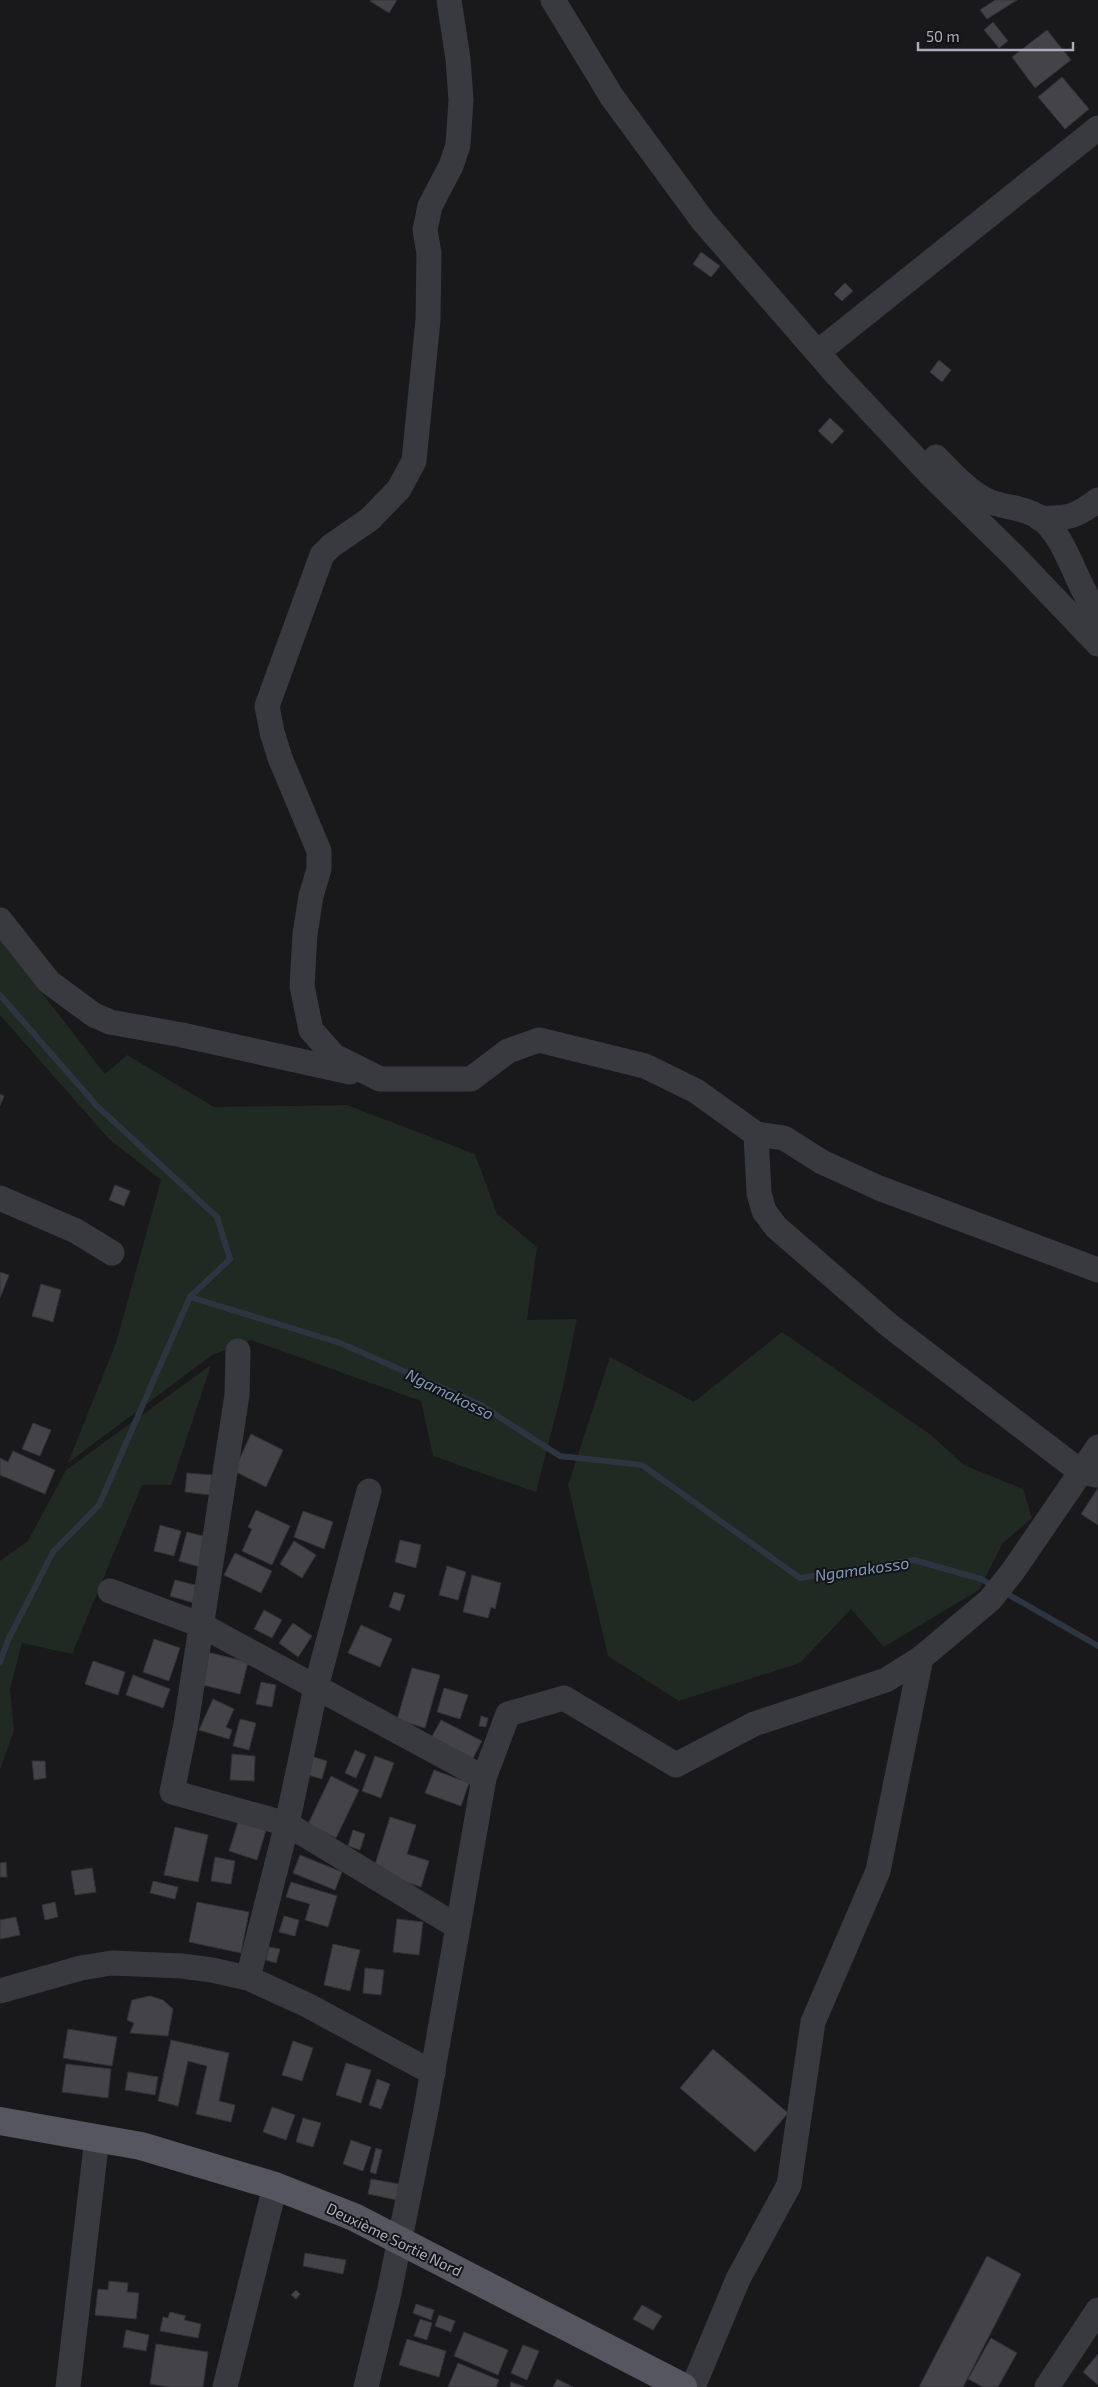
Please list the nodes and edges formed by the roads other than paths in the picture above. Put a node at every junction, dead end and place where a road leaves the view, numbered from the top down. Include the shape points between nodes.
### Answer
1 (449, 0) edge
2 (552, 0) edge
3 (1098, 128) edge
4 (818, 352) junction
5 (838, 376) junction
6 (1098, 500) edge
7 (1039, 518) junction
8 (1098, 614) edge
9 (1096, 647) edge
10 (0, 920) edge
11 (380, 1079) junction
12 (756, 1134) junction
13 (0, 1198) edge
14 (112, 1253) dead end
15 (1098, 1270) edge
16 (238, 1351) dead end
17 (1098, 1447) edge
18 (1089, 1474) edge
19 (369, 1491) dead end
20 (110, 1590) dead end
21 (201, 1625) junction
22 (921, 1658) junction
23 (316, 1687) junction
24 (484, 1778) junction
25 (287, 1824) junction
26 (458, 1927) junction
27 (248, 1978) junction
28 (0, 1991) edge
29 (433, 2072) junction
30 (0, 2121) edge
31 (97, 2138) junction
32 (275, 2186) junction
33 (400, 2241) junction
34 (1098, 2310) edge
35 (68, 2387) edge
36 (225, 2387) edge
37 (366, 2387) edge
38 (683, 2387) edge
39 (693, 2387) edge
40 (1047, 2387) edge

1 - 11 street via 458,59 458,145 452,166 430,206 425,230 429,253 428,320 414,461 399,489 370,519 322,555 268,706 280,758 319,851 319,869 305,934 303,977 310,1030 334,1056
2 - 4 street via 612,97 703,221
3 - 4 street
4 - 5 street
5 - 7 street via 876,399 965,485 987,500
5 - 9 street
6 - 7 street via 1074,516
7 - 8 street via 1061,546 1082,591
10 - 11 street via 49,982 86,1010 110,1022
11 - 12 street via 471,1079 508,1051 538,1040 646,1066 696,1091
12 - 15 street via 784,1138 822,1162 879,1188
12 - 18 street via 759,1193 764,1211 776,1227 890,1326
13 - 14 street via 76,1231
16 - 21 street via 236,1396
17 - 18 street
18 - 22 street via 990,1600
19 - 23 street
20 - 21 street
21 - 23 street
21 - 25 street via 172,1792
22 - 24 street via 886,1680 754,1724 676,1765 564,1698 508,1714
22 - 39 street via 878,1871 813,2022 789,2185 738,2279
23 - 24 street
23 - 25 street
24 - 26 street
25 - 26 street
25 - 27 street
26 - 29 street
27 - 28 street via 182,1966 112,1963
27 - 29 street via 307,2005
29 - 33 street
30 - 31 main road, Deuxième Sortie Nord
31 - 32 main road, Deuxième Sortie Nord via 141,2146
31 - 35 street
32 - 33 main road, Deuxième Sortie Nord via 354,2217
32 - 36 street
33 - 37 street
33 - 38 main road, Deuxième Sortie Nord
34 - 40 street

